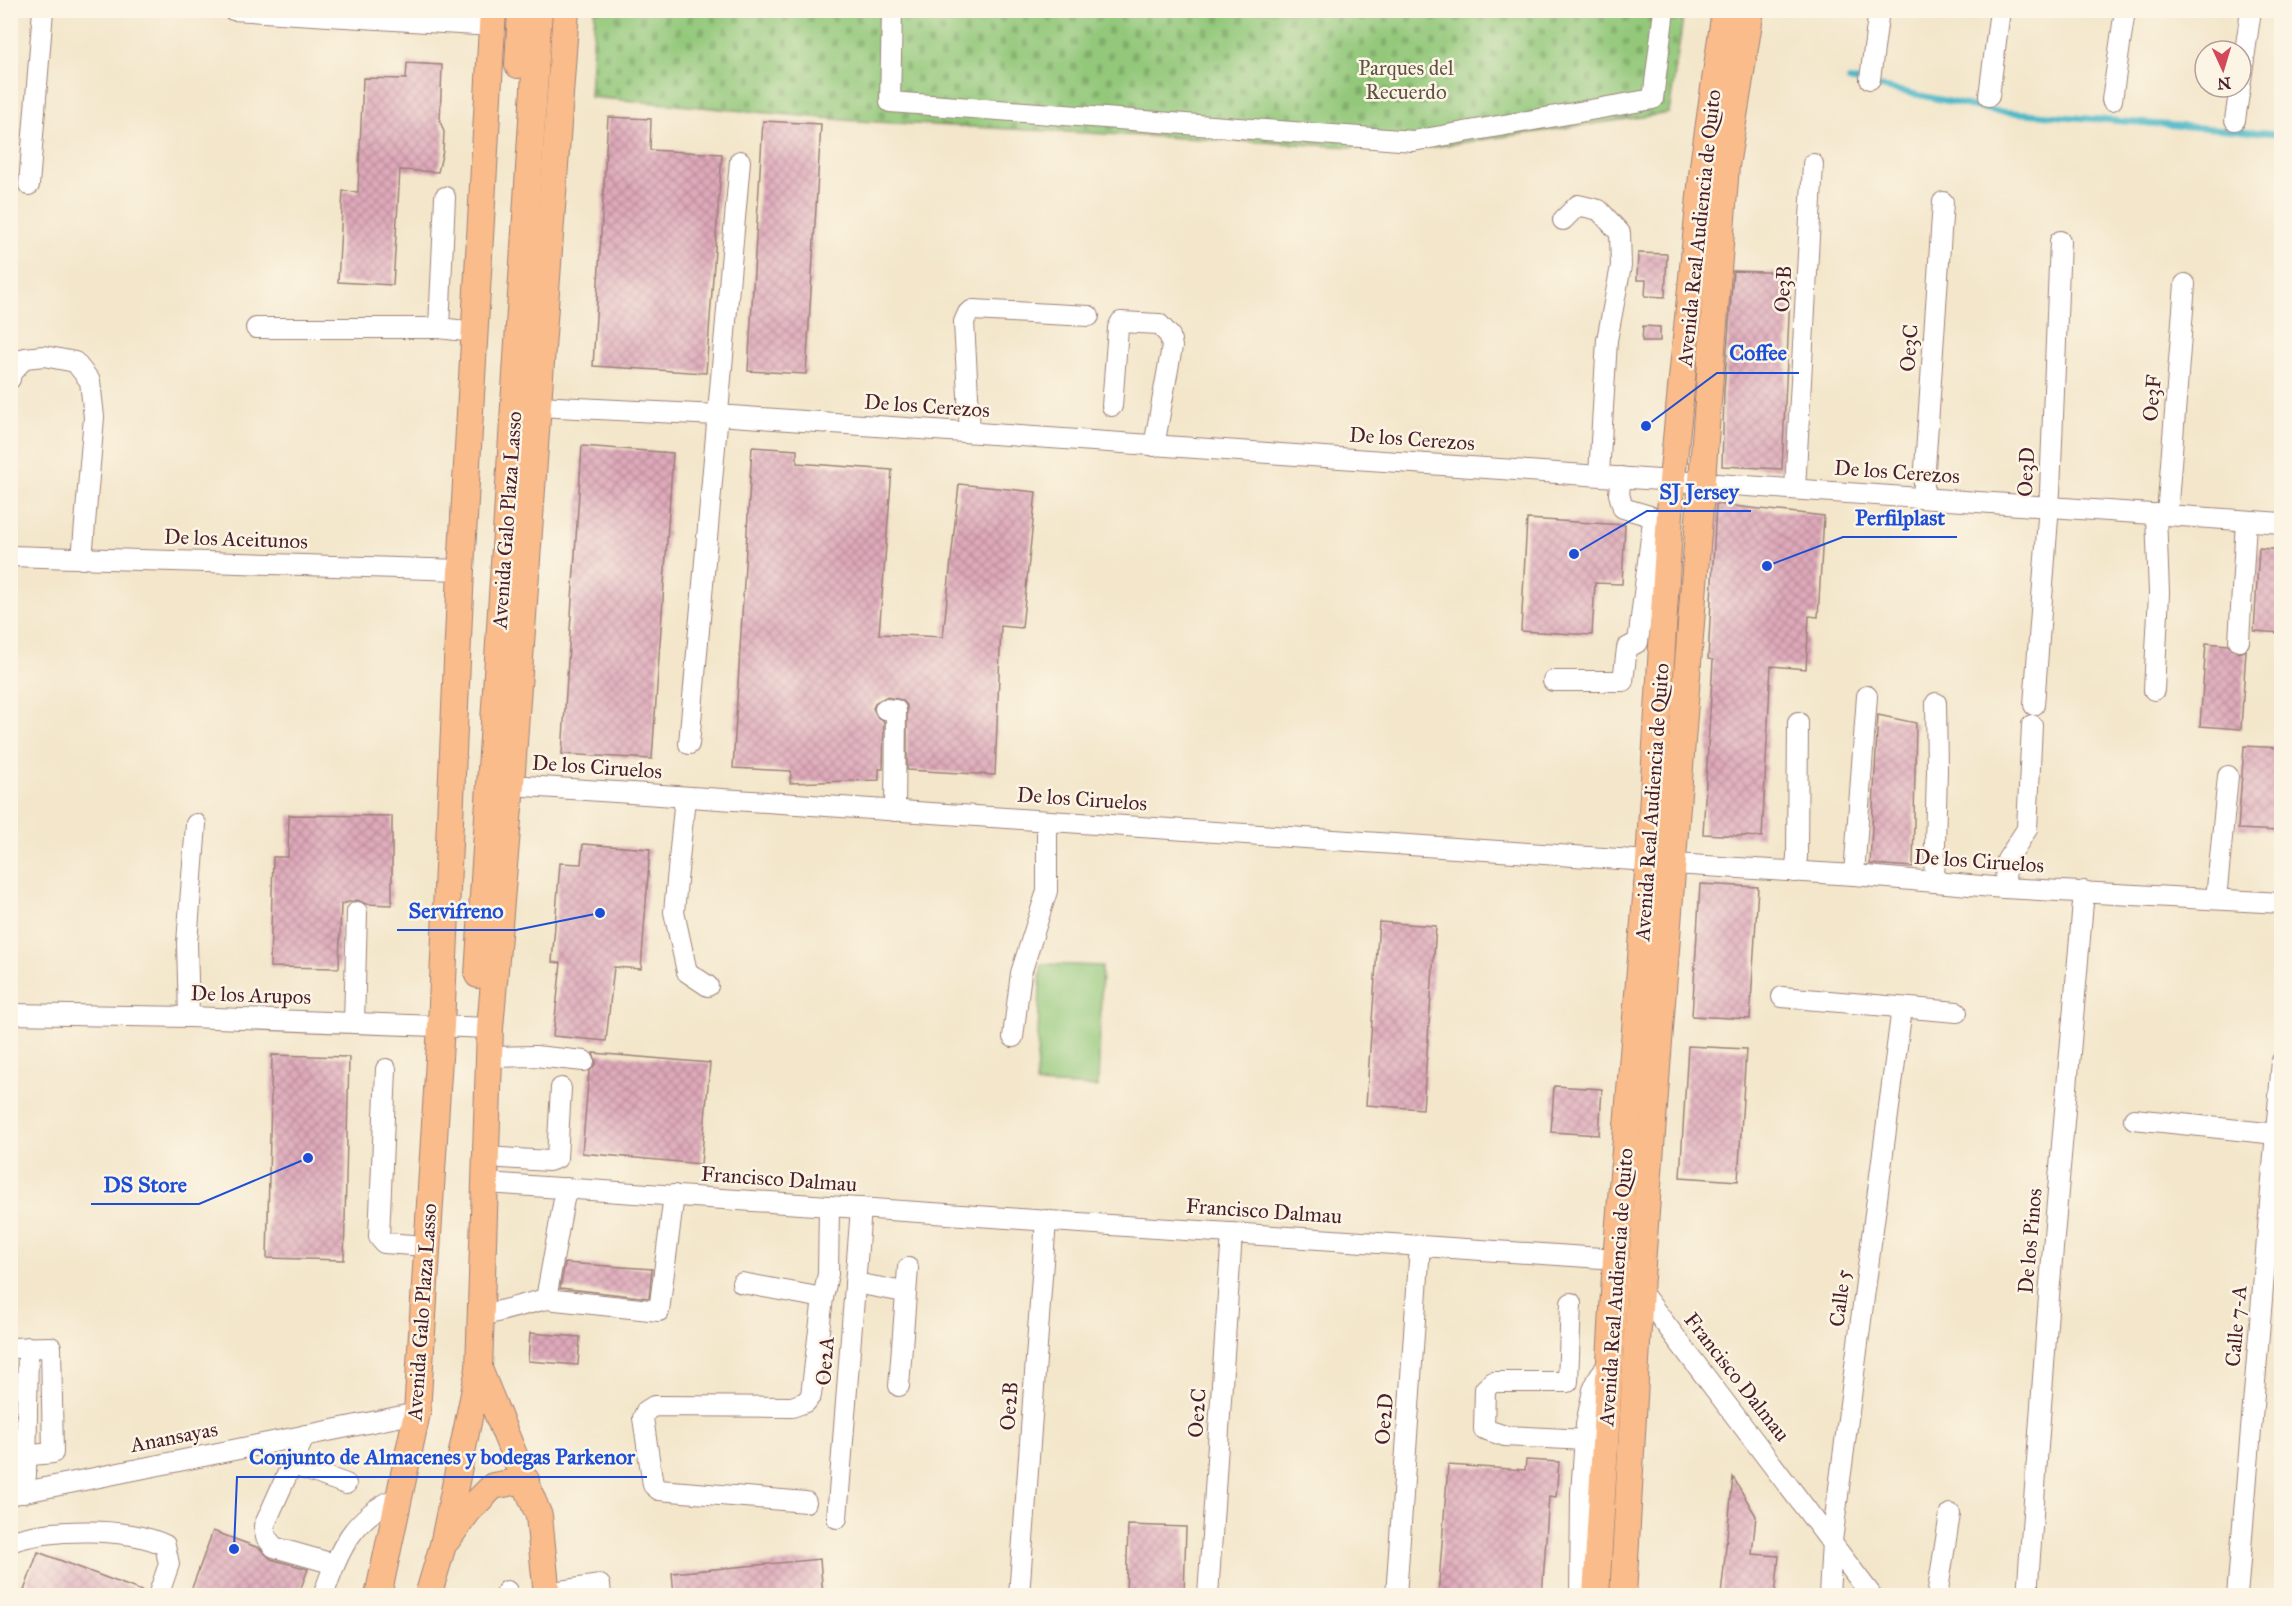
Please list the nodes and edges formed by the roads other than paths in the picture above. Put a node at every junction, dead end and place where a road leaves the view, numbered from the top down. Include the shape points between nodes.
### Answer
1 (43, 10) edge
2 (233, 10) edge
3 (520, 10) edge
4 (539, 10) edge
5 (566, 10) edge
6 (892, 10) edge
7 (1664, 10) edge
8 (1725, 10) edge
9 (1751, 10) edge
10 (1879, 10) edge
11 (2000, 10) edge
12 (2125, 10) edge
13 (2251, 10) edge
14 (493, 18) edge
15 (2247, 39) edge
16 (1870, 79) dead end
17 (1989, 96) dead end
18 (2238, 99) edge
19 (2112, 100) dead end
20 (2235, 120) dead end
21 (740, 161) dead end
22 (1813, 164) dead end
23 (29, 185) dead end
24 (445, 197) dead end
25 (1942, 202) dead end
26 (1563, 220) dead end
27 (2060, 241) dead end
28 (2185, 284) dead end
29 (1089, 316) dead end
30 (256, 328) dead end
31 (439, 328) junction
32 (474, 332) junction
33 (10, 380) edge
34 (538, 406) junction
35 (1112, 406) dead end
36 (717, 415) junction
37 (970, 432) junction
38 (1154, 446) junction
39 (1599, 475) junction
40 (1621, 477) junction
41 (1672, 480) junction
42 (1701, 483) junction
43 (1795, 489) junction
44 (1923, 498) junction
45 (2049, 507) junction
46 (2161, 514) junction
47 (2246, 522) junction
48 (2282, 523) edge
49 (10, 556) edge
50 (82, 559) junction
51 (460, 570) junction
52 (2239, 641) dead end
53 (1553, 681) dead end
54 (2154, 690) dead end
55 (1868, 696) dead end
56 (1936, 703) dead end
57 (2034, 705) dead end
58 (885, 709) dead end
59 (1798, 722) dead end
60 (2032, 725) dead end
61 (689, 744) dead end
62 (2228, 776) dead end
63 (511, 785) junction
64 (685, 797) junction
65 (895, 811) junction
66 (1047, 821) junction
67 (196, 824) dead end
68 (1662, 863) junction
69 (1795, 872) junction
70 (1854, 875) junction
71 (1934, 882) junction
72 (2004, 888) junction
73 (2084, 891) junction
74 (2216, 899) junction
75 (2282, 903) edge
76 (357, 912) dead end
77 (708, 987) dead end
78 (1782, 998) dead end
79 (1902, 1008) junction
80 (1957, 1012) dead end
81 (10, 1014) edge
82 (189, 1017) junction
83 (354, 1023) junction
84 (441, 1026) junction
85 (490, 1028) junction
86 (1013, 1038) dead end
87 (489, 1058) junction
88 (584, 1061) dead end
89 (2282, 1061) edge
90 (386, 1069) dead end
91 (561, 1088) dead end
92 (2134, 1119) dead end
93 (2276, 1134) junction
94 (487, 1157) junction
95 (486, 1183) junction
96 (566, 1188) junction
97 (674, 1195) junction
98 (829, 1206) junction
99 (861, 1208) junction
100 (1046, 1220) junction
101 (1232, 1233) junction
102 (427, 1246) junction
103 (1420, 1246) junction
104 (1616, 1259) junction
105 (908, 1268) dead end
106 (742, 1283) dead end
107 (855, 1283) junction
108 (1640, 1290) junction
109 (904, 1292) junction
110 (823, 1298) junction
111 (546, 1299) junction
112 (1571, 1303) dead end
113 (481, 1316) junction
114 (20, 1348) edge
115 (1610, 1362) junction
116 (479, 1369) junction
117 (899, 1386) dead end
118 (417, 1413) junction
119 (305, 1435) junction
120 (1586, 1440) junction
121 (19, 1457) edge
122 (294, 1465) junction
123 (526, 1480) junction
124 (346, 1484) dead end
125 (1592, 1490) junction
126 (17, 1494) edge
127 (399, 1497) junction
128 (806, 1502) dead end
129 (1950, 1514) dead end
130 (837, 1518) dead end
131 (1832, 1541) junction
132 (10, 1542) edge
133 (443, 1545) junction
134 (334, 1564) junction
135 (547, 1594) edge
136 (158, 1596) edge
137 (323, 1596) edge
138 (378, 1596) edge
139 (428, 1596) edge
140 (601, 1596) edge
141 (1019, 1596) edge
142 (1208, 1596) edge
143 (1396, 1596) edge
144 (1580, 1596) edge
145 (1596, 1596) edge
146 (1623, 1596) edge
147 (1829, 1596) edge
148 (1872, 1596) edge
149 (1937, 1596) edge
150 (2027, 1596) edge
151 (2237, 1596) edge

1 - 23 street
2 - 14 street
3 - 84 main road, Avenida Galo Plaza Lasso via 483,668 461,974
4 - 85 main road, Avenida Galo Plaza Lasso via 478,975
5 - 34 main road, Avenida Galo Plaza Lasso
6 - 7 street via 890,102 1413,141 1653,99
8 - 41 main road, Avenida Real Audiencia de Quito via 1703,166
9 - 42 main road, Avenida Real Audiencia de Quito via 1726,166
10 - 16 street
11 - 17 street
12 - 19 street
13 - 15 street
14 - 32 main road, Avenida Galo Plaza Lasso
18 - 20 street
21 - 36 street
22 - 43 street, Oe3B
24 - 31 street
25 - 44 street, Oe3C
26 - 39 street via 1578,205 1599,210 1620,233 1621,266 1607,340
27 - 45 street, Oe3D
28 - 46 street, Oe3F
29 - 37 street via 968,312 963,322
30 - 31 street
31 - 32 street
32 - 51 main road, Avenida Galo Plaza Lasso
33 - 50 street via 11,373 25,358 44,356 75,362 90,381 94,417
34 - 36 street, De los Cerezos
34 - 63 main road, Avenida Galo Plaza Lasso
35 - 38 street via 1121,322 1159,324 1170,336 1172,347
36 - 37 street, De los Cerezos
36 - 61 street
37 - 38 street, De los Cerezos
38 - 39 street, De los Cerezos
39 - 40 street, De los Cerezos
40 - 41 street, De los Cerezos
40 - 53 street via 1619,494 1623,508 1650,516 1653,521 1638,642 1627,648 1623,681
41 - 42 street, De los Cerezos
41 - 68 main road, Avenida Real Audiencia de Quito
42 - 43 street, De los Cerezos
42 - 68 main road, Avenida Real Audiencia de Quito
43 - 44 street, De los Cerezos
44 - 45 street, De los Cerezos
45 - 46 street, De los Cerezos
45 - 57 street, Oe3D
46 - 47 street, De los Cerezos
46 - 54 street, Oe3F
47 - 48 street, De los Cerezos
47 - 52 street
49 - 50 street, De los Aceitunos
50 - 51 street, De los Aceitunos
51 - 84 main road, Avenida Galo Plaza Lasso
55 - 70 street
56 - 71 street
58 - 65 street via 896,710
59 - 69 street
60 - 72 street via 2027,829 2007,860
62 - 74 street
63 - 64 street, De los Ciruelos
63 - 85 main road, Avenida Galo Plaza Lasso
64 - 65 street, De los Ciruelos
64 - 77 street via 674,912 687,972
65 - 66 street, De los Ciruelos
66 - 68 street, De los Ciruelos
66 - 86 street via 1047,891 1021,973
67 - 82 street via 188,943
68 - 69 street, De los Ciruelos
68 - 104 main road, Avenida Real Audiencia de Quito
68 - 108 main road, Avenida Real Audiencia de Quito
69 - 70 street, De los Ciruelos
70 - 71 street, De los Ciruelos
71 - 72 street, De los Ciruelos
72 - 73 street, De los Ciruelos
73 - 74 street, De los Ciruelos
73 - 150 street, De los Pinos
74 - 75 street, De los Ciruelos
76 - 83 street
78 - 79 street
79 - 80 street
79 - 131 street, Calle 5
81 - 82 street, De los Arupos
82 - 83 street, De los Arupos
83 - 84 street, De los Arupos
84 - 85 street, De los Arupos
84 - 102 main road, Avenida Galo Plaza Lasso
85 - 87 main road, Avenida Galo Plaza Lasso
87 - 88 street via 534,1056
87 - 94 main road, Avenida Galo Plaza Lasso
89 - 93 street, Calle 7-A
90 - 102 street via 379,1237 384,1243
91 - 94 street via 557,1158 549,1161
92 - 93 street
93 - 151 street, Calle 7-A
94 - 95 main road, Avenida Galo Plaza Lasso
95 - 96 street, Francisco Dalmau
95 - 113 main road, Avenida Galo Plaza Lasso
96 - 97 street, Francisco Dalmau
96 - 111 street
97 - 98 street, Francisco Dalmau
97 - 111 street via 659,1311
98 - 99 street, Francisco Dalmau
98 - 110 street via 828,1274
99 - 100 street, Francisco Dalmau
99 - 107 street, Oe2A
100 - 101 street, Francisco Dalmau
100 - 141 street, Oe2B
101 - 103 street, Francisco Dalmau
101 - 142 street, Oe2C
102 - 118 main road, Avenida Galo Plaza Lasso
103 - 104 street, Francisco Dalmau
103 - 143 street, Oe2D
104 - 108 street, Francisco Dalmau
104 - 115 main road, Avenida Real Audiencia de Quito
105 - 109 street
106 - 110 street
107 - 109 street
107 - 130 street, Oe2A
108 - 131 street, Francisco Dalmau
108 - 146 main road, Avenida Real Audiencia de Quito
109 - 117 street
110 - 128 street via 811,1395 806,1402 792,1407 654,1406 643,1418 654,1485 659,1490
111 - 113 street
112 - 120 street via 1568,1382 1493,1382 1485,1389 1484,1428 1505,1436
113 - 116 main road, Avenida Galo Plaza Lasso
114 - 121 street
115 - 120 street via 1593,1390
115 - 125 main road, Avenida Real Audiencia de Quito
116 - 123 main road
116 - 133 main road, Avenida Galo Plaza Lasso
118 - 119 street, Anansayas
118 - 127 main road, Avenida Galo Plaza Lasso
119 - 122 street
119 - 126 street, Anansayas
120 - 125 street
121 - 126 street
122 - 124 street
122 - 134 street via 264,1526 266,1537 274,1547
123 - 133 main road via 493,1486
123 - 135 main road via 539,1516
125 - 144 street
125 - 145 main road, Avenida Real Audiencia de Quito
127 - 134 street via 381,1505 359,1523
127 - 138 main road, Avenida Galo Plaza Lasso
129 - 149 street
131 - 147 street, Calle 5
131 - 148 street, Francisco Dalmau
132 - 136 street via 30,1535 66,1533 148,1538 165,1545 169,1564
133 - 139 main road, Avenida Galo Plaza Lasso
134 - 137 street
135 - 140 street via 600,1585

